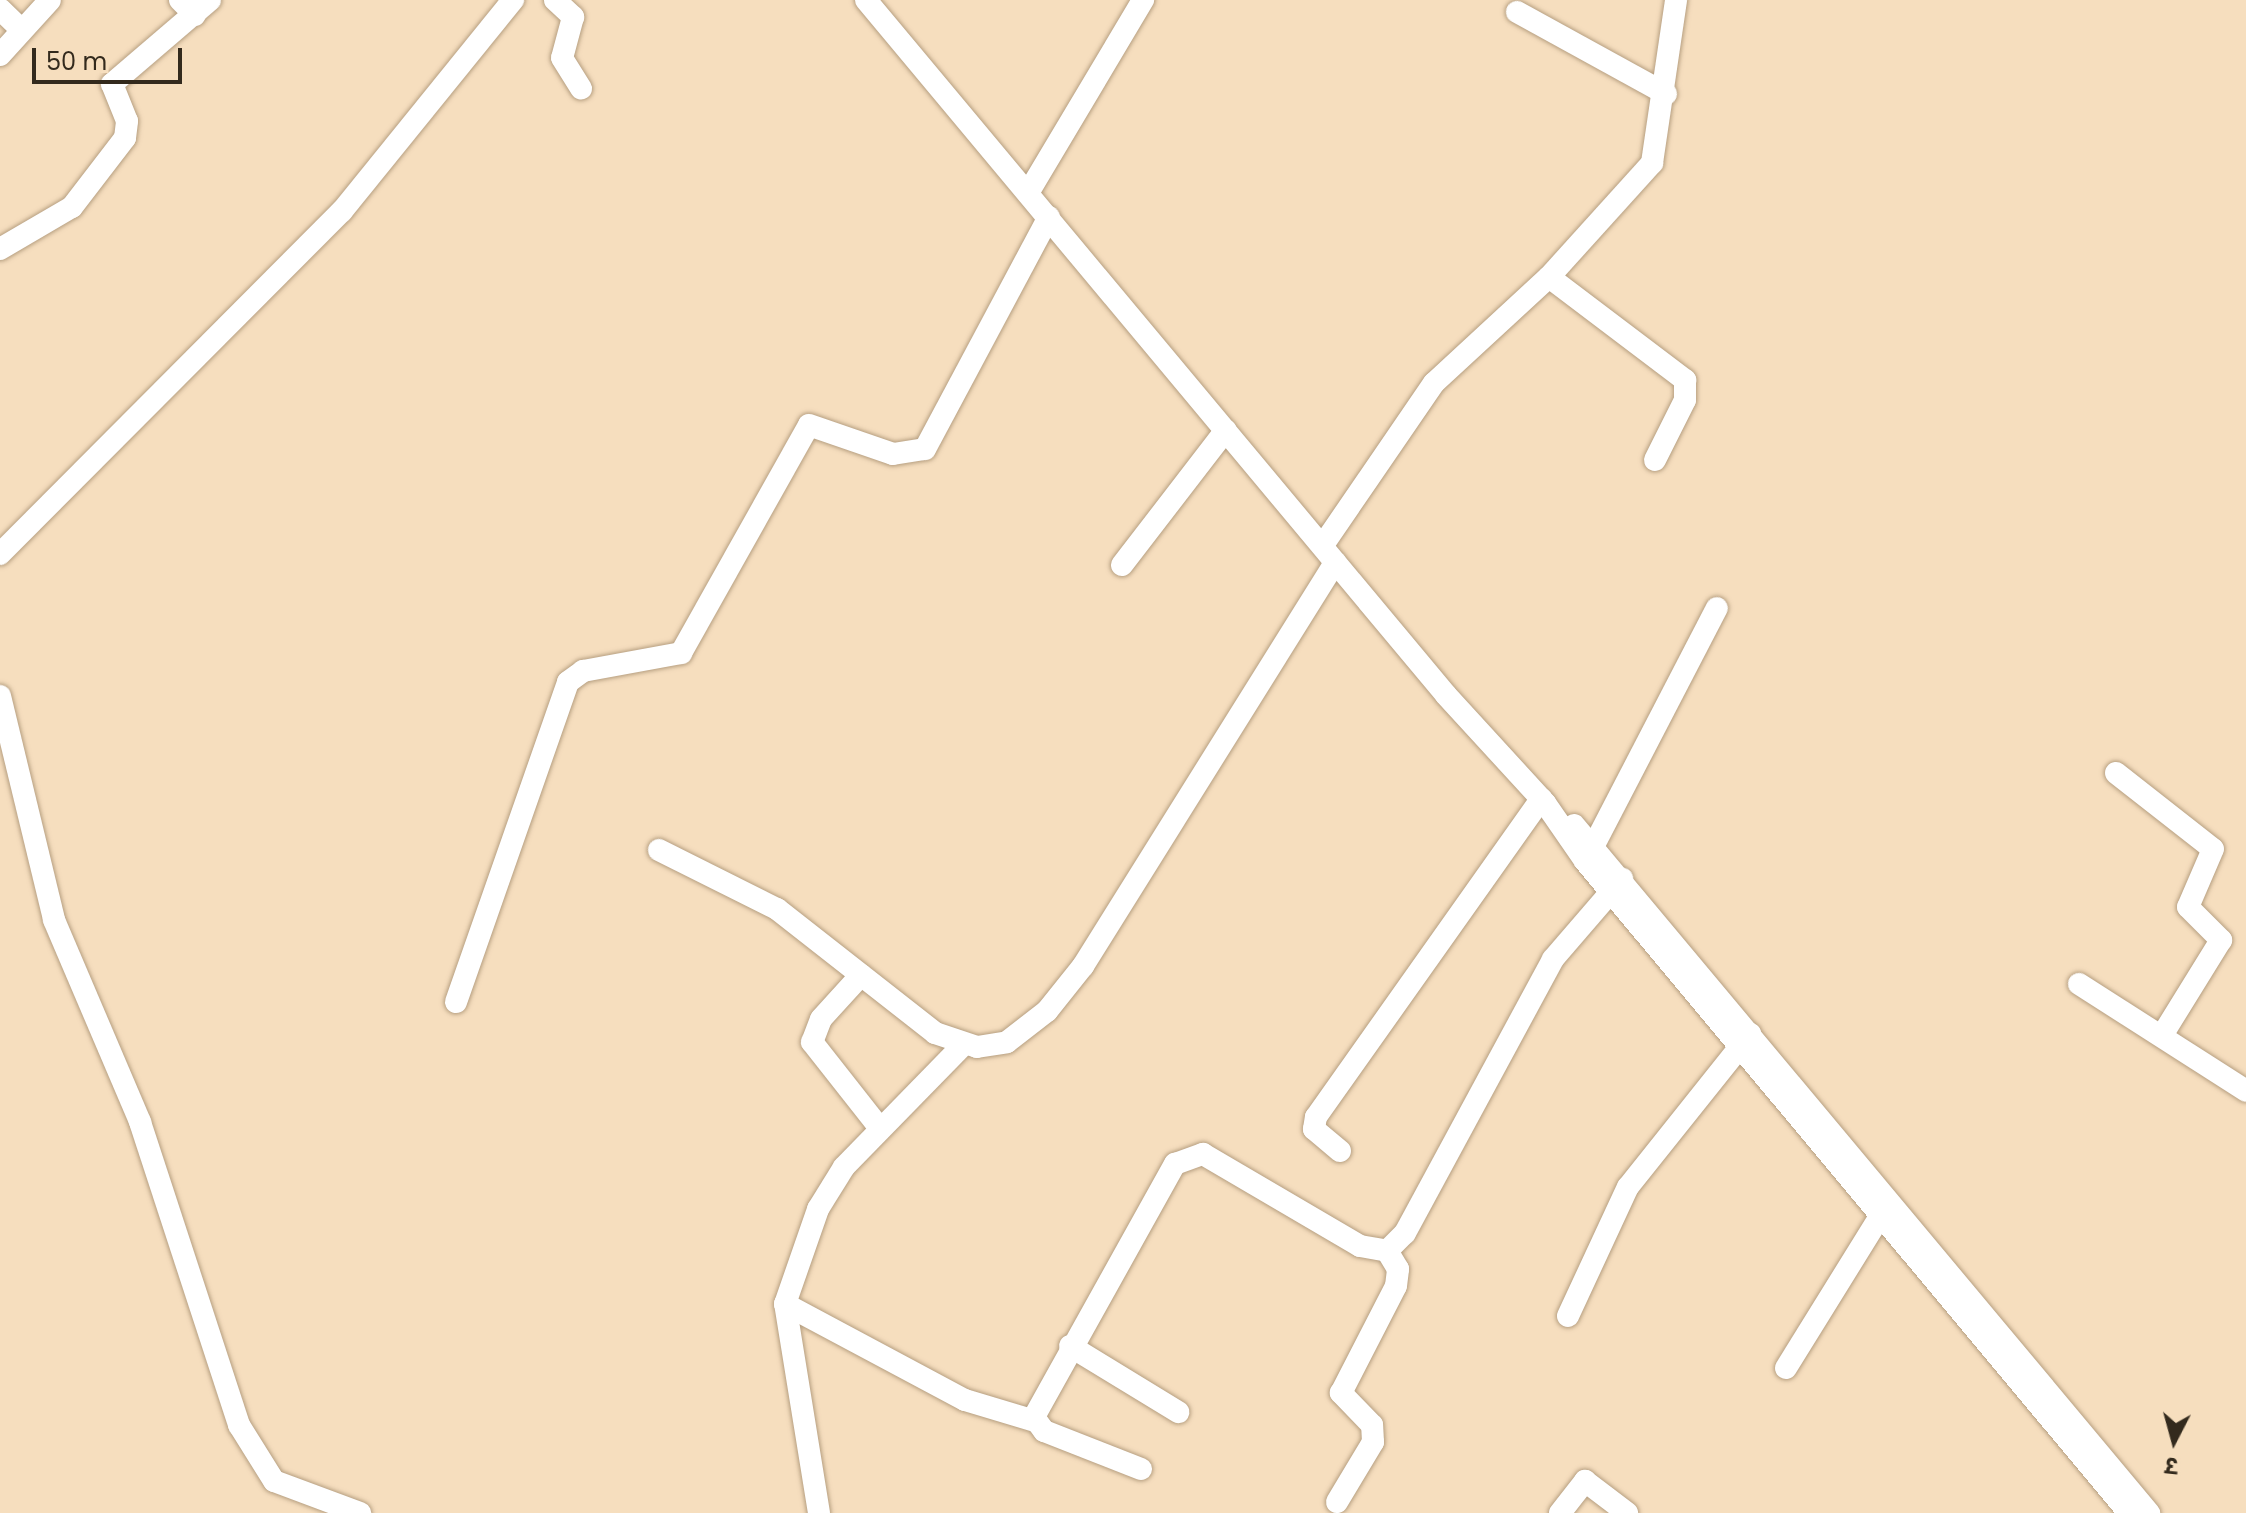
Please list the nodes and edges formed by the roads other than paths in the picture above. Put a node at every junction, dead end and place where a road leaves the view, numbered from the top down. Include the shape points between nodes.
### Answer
1 (50, 0) edge
2 (513, 0) edge
3 (555, 0) edge
4 (866, 0) edge
5 (1143, 0) edge
6 (1676, 0) edge
7 (195, 5) edge
8 (0, 9) edge
9 (1517, 12) dead end
10 (22, 30) junction
11 (0, 55) edge
12 (581, 89) dead end
13 (1666, 94) junction
14 (1028, 193) junction
15 (1049, 217) junction
16 (0, 249) edge
17 (1549, 277) junction
18 (1226, 430) junction
19 (1655, 460) dead end
20 (0, 554) edge
21 (1329, 554) junction
22 (1122, 565) dead end
23 (1717, 608) dead end
24 (0, 696) edge
25 (2116, 773) dead end
26 (1543, 801) junction
27 (1593, 847) junction
28 (659, 850) dead end
29 (1615, 884) junction
30 (861, 975) junction
31 (2079, 984) dead end
32 (456, 1002) dead end
33 (2163, 1034) junction
34 (1746, 1038) junction
35 (963, 1045) junction
36 (2246, 1091) edge
37 (879, 1127) junction
38 (1340, 1151) dead end
39 (1885, 1208) junction
40 (1387, 1251) junction
41 (785, 1304) junction
42 (1568, 1316) dead end
43 (1070, 1346) junction
44 (1786, 1368) dead end
45 (2025, 1375) junction
46 (1178, 1412) dead end
47 (1035, 1421) junction
48 (1141, 1469) dead end
49 (1337, 1502) dead end
50 (360, 1513) edge
51 (819, 1513) edge
52 (1560, 1513) edge
53 (1627, 1513) edge
54 (2129, 1513) edge
55 (2149, 1513) edge

1 - 10 street
2 - 20 street via 342,211
3 - 12 street via 573,17 562,58
4 - 14 street
5 - 14 street
6 - 13 street
7 - 16 street via 112,84 127,121 111,160 61,218 15,235
8 - 10 street
9 - 13 street
10 - 11 street
13 - 17 street via 1652,163
14 - 15 street
15 - 18 street
15 - 32 street via 925,449 893,454 809,425 681,653 583,671 568,682
17 - 19 street via 1685,380 1685,400
17 - 21 street via 1428,391
18 - 21 street
18 - 22 street
21 - 26 street
21 - 35 street via 1063,993 1007,1042
23 - 27 street
24 - 50 street via 54,920 140,1122 239,1425 274,1481
25 - 33 street via 2213,849 2188,907 2221,940
26 - 27 street
26 - 29 street
26 - 38 street via 1316,1117 1314,1129
27 - 29 street
28 - 30 street via 777,909
29 - 34 street
29 - 40 street via 1539,982 1405,1233
30 - 35 street
30 - 37 street via 821,1019 812,1042
31 - 33 street
33 - 36 street
34 - 39 street
34 - 42 street via 1628,1187
35 - 37 street
37 - 41 street via 818,1209
39 - 44 street
39 - 45 street
40 - 43 street via 1360,1246 1214,1159 1188,1153 1175,1164
40 - 49 street via 1398,1269 1396,1286 1341,1393 1372,1425 1373,1442
41 - 47 street via 965,1400
41 - 51 street
43 - 46 street
43 - 47 street
45 - 54 street
45 - 55 street
47 - 48 street
52 - 53 street via 1585,1481

